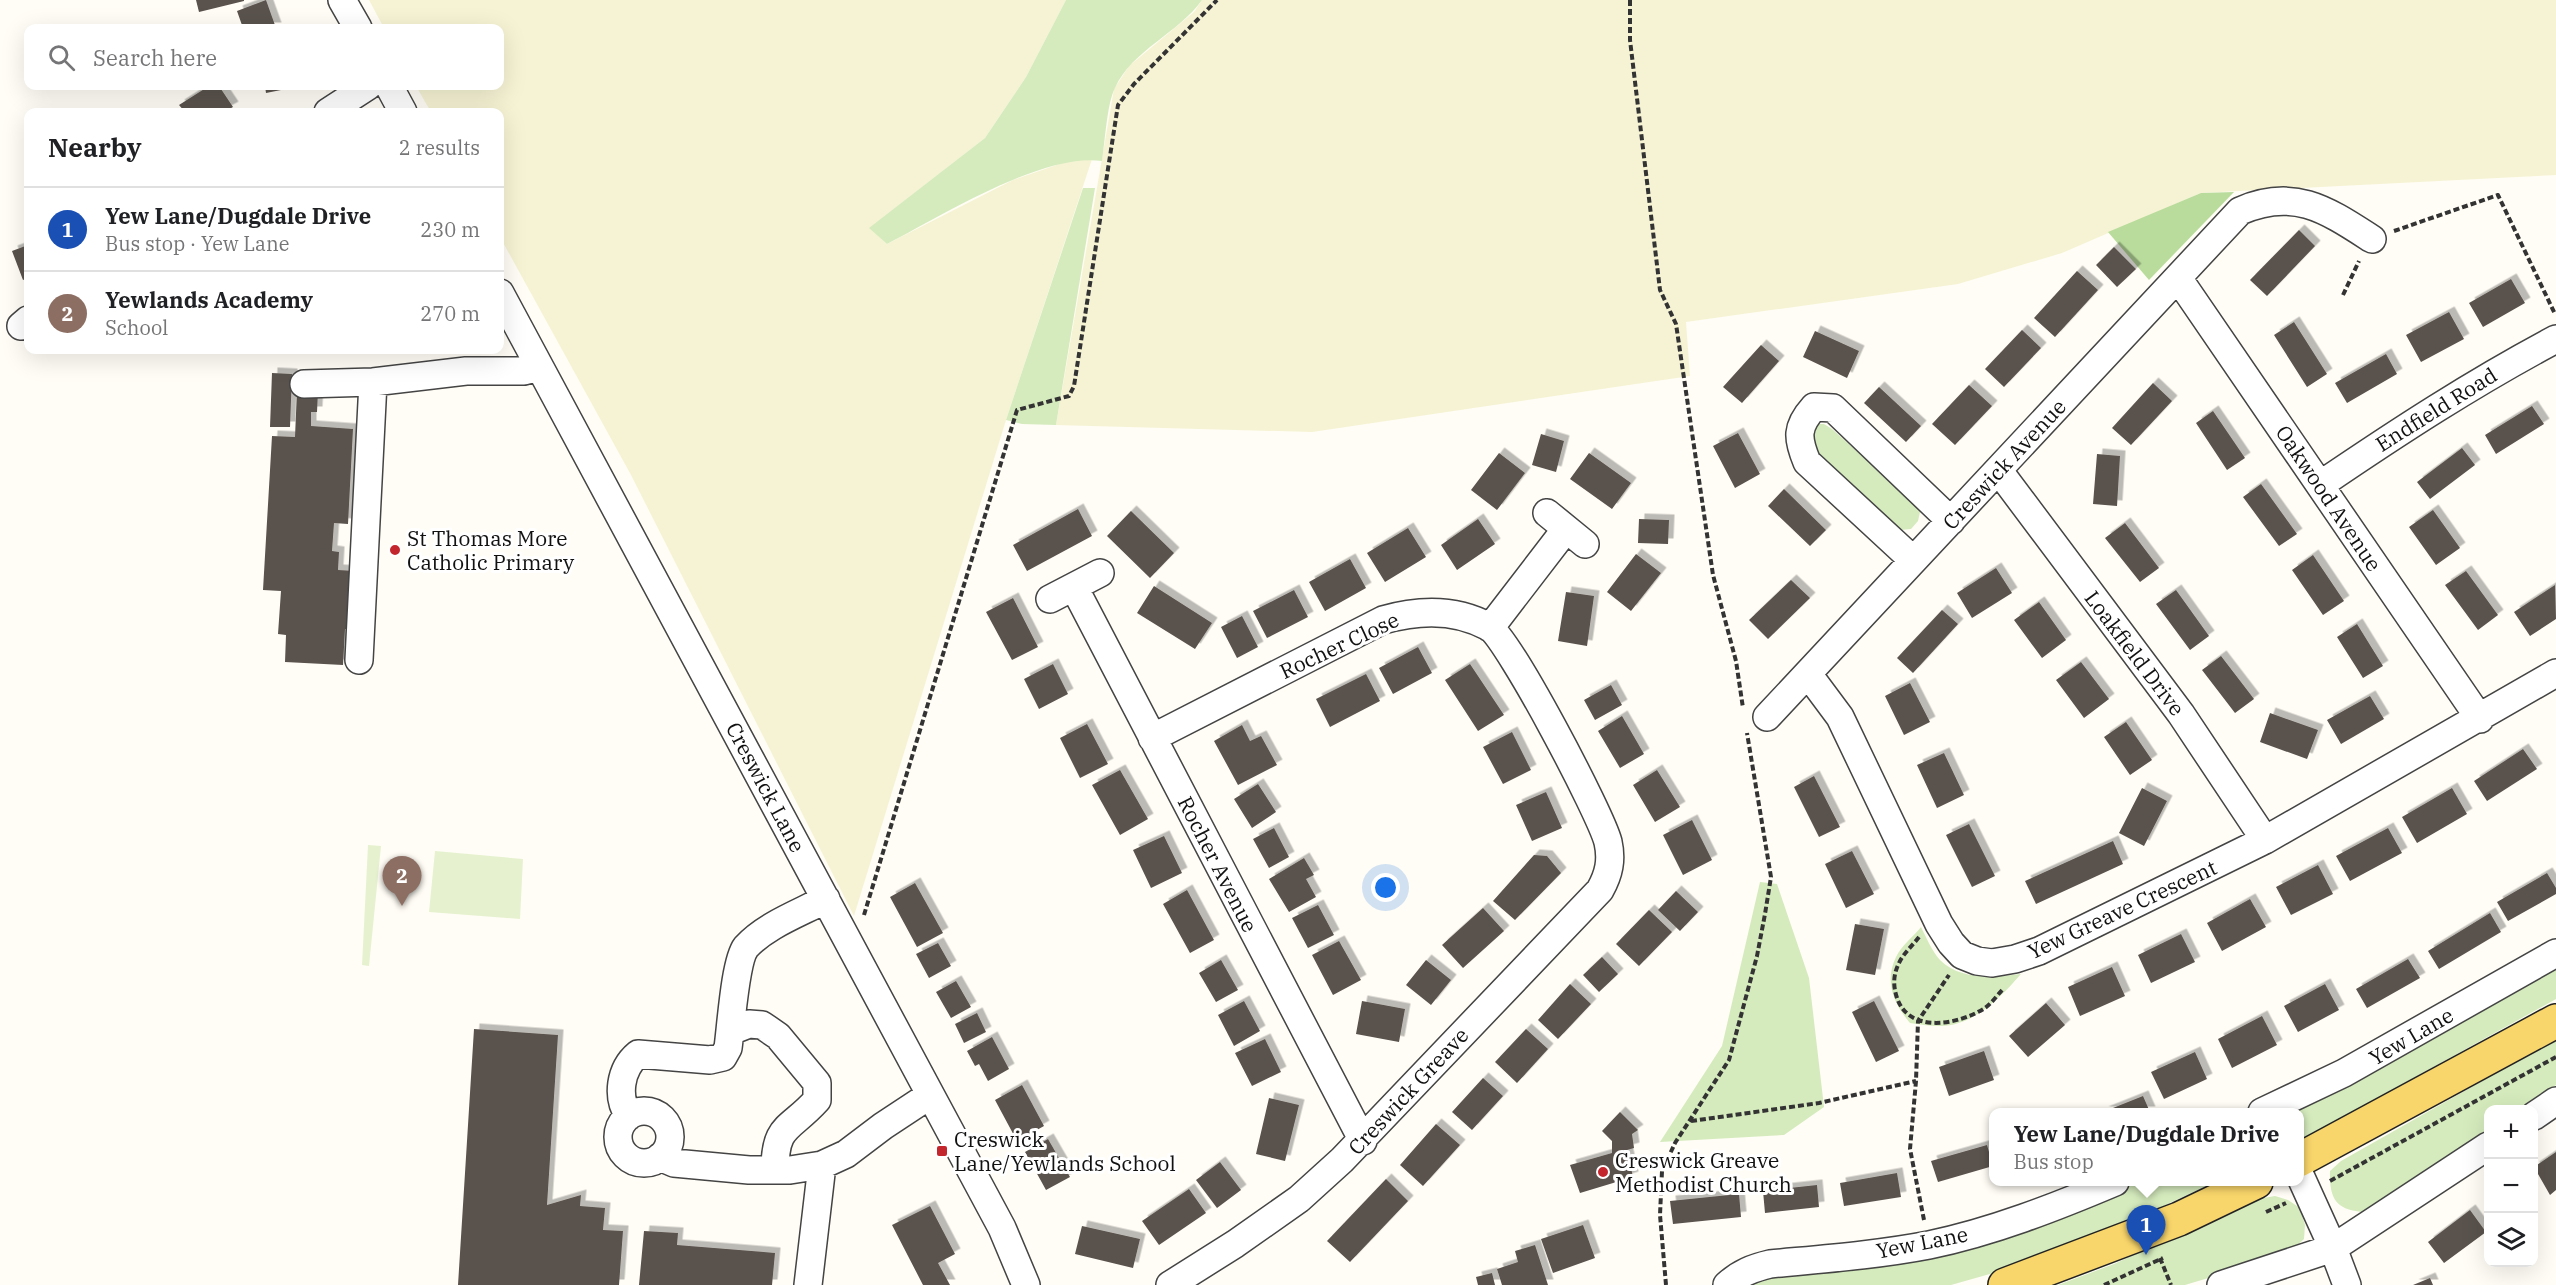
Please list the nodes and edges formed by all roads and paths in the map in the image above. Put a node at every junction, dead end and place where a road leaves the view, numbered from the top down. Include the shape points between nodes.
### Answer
1 (342, 0) edge
2 (1217, 0) edge
3 (1630, 0) edge
4 (356, 24) edge
5 (362, 90) edge
6 (391, 90) edge
7 (334, 108) edge
8 (401, 108) edge
9 (2443, 214) dead end
10 (2372, 239) dead end
11 (2178, 278) junction
12 (504, 301) edge
13 (2556, 316) edge
14 (2556, 339) edge
15 (539, 367) junction
16 (373, 382) junction
17 (304, 384) dead end
18 (1999, 471) junction
19 (2320, 485) junction
20 (1951, 521) junction
21 (1566, 529) dead end
22 (1913, 560) junction
23 (1100, 573) dead end
24 (1074, 587) junction
25 (1050, 599) dead end
26 (1490, 628) junction
27 (359, 660) dead end
28 (2556, 673) edge
29 (1808, 674) junction
30 (1753, 719) junction
31 (2480, 719) junction
32 (1152, 738) junction
33 (2265, 840) junction
34 (826, 899) junction
35 (1939, 924) junction
36 (844, 933) junction
37 (2556, 953) edge
38 (1962, 955) junction
39 (2023, 956) junction
40 (1918, 1021) junction
41 (2556, 1022) edge
42 (730, 1031) junction
43 (1916, 1081) junction
44 (930, 1095) junction
45 (2556, 1101) edge
46 (2272, 1108) edge
47 (2538, 1113) edge
48 (629, 1116) junction
49 (1690, 1121) junction
50 (1363, 1141) junction
51 (2484, 1149) edge
52 (660, 1157) junction
53 (2304, 1157) edge
54 (822, 1165) junction
55 (775, 1170) junction
56 (2304, 1184) edge
57 (2105, 1186) edge
58 (2248, 1186) edge
59 (1929, 1245) junction
60 (2333, 1248) junction
61 (808, 1285) edge
62 (1026, 1285) edge
63 (1170, 1285) edge
64 (1666, 1285) edge
65 (1727, 1285) edge
66 (2005, 1285) edge
67 (2221, 1285) edge
68 (2346, 1285) edge

1 - 4 street
2 - 36 path via 1118,105 1074,386 1069,396 1017,410 862,921
3 - 30 path via 1630,40 1660,290 1676,324 1713,575
5 - 7 street
6 - 8 street
9 - 13 path via 2498,195
10 - 11 street, Creswick Avenue via 2319,207 2297,201 2256,204 2240,211
11 - 18 street, Creswick Avenue
11 - 19 street, Oakwood Avenue
12 - 15 street, Creswick Lane
14 - 19 street, Endfield Road via 2424,414
15 - 16 street via 524,372 466,372
15 - 34 street, Creswick Lane
16 - 17 street
16 - 27 street
18 - 20 street, Creswick Avenue
18 - 33 street, Loakfield Drive via 2181,714
19 - 31 street, Oakwood Avenue
20 - 22 street, Creswick Avenue
20 - 22 street via 1833,408 1814,407 1802,421 1798,442 1807,462
21 - 26 street
22 - 29 street, Creswick Avenue
23 - 24 street
24 - 25 street
24 - 32 street, Rocher Avenue
26 - 32 street, Rocher Close via 1429,611 1383,620
26 - 50 street, Creswick Greave via 1515,660 1603,825 1610,861 1608,875 1600,890
28 - 31 street, Yew Greave Crescent
29 - 30 street, Creswick Avenue
29 - 35 street via 1840,717
30 - 49 path via 1771,877 1766,914 1729,1060
31 - 33 street, Yew Greave Crescent
32 - 50 street, Rocher Avenue
33 - 39 street, Yew Greave Crescent via 2126,910
34 - 36 street, Creswick Lane
34 - 42 street via 765,931 745,948
35 - 38 street
35 - 40 path via 1921,935 1900,961 1893,982 1905,1013
36 - 44 street, Creswick Lane
37 - 46 street, Yew Lane via 2344,1073
38 - 39 street, Yew Greave Crescent via 1992,963
38 - 40 path
39 - 40 path via 2011,980 1987,1006 1946,1022
40 - 43 path
41 - 53 main road
42 - 48 street via 723,1057 710,1060 638,1054 628,1062 623,1074 622,1105
42 - 55 street via 749,1024 762,1025 778,1036 817,1083 817,1100 782,1131 775,1147
43 - 49 path via 1819,1103
43 - 59 path via 1910,1149
44 - 54 street via 846,1154
44 - 62 street, Creswick Lane via 1002,1228
45 - 47 street
48 - 52 street via 647,1111 664,1120 670,1137 669,1146
48 - 52 street via 619,1131 622,1151 640,1162
49 - 64 path via 1662,1171 1660,1215
50 - 63 street, Creswick Greave via 1299,1199
51 - 60 street
52 - 55 street via 674,1163
54 - 55 street
54 - 61 street
56 - 60 street
57 - 59 street, Yew Lane
58 - 66 main road via 2179,1219
59 - 65 street, Yew Lane via 1770,1264 1738,1275
60 - 67 street
60 - 68 street

